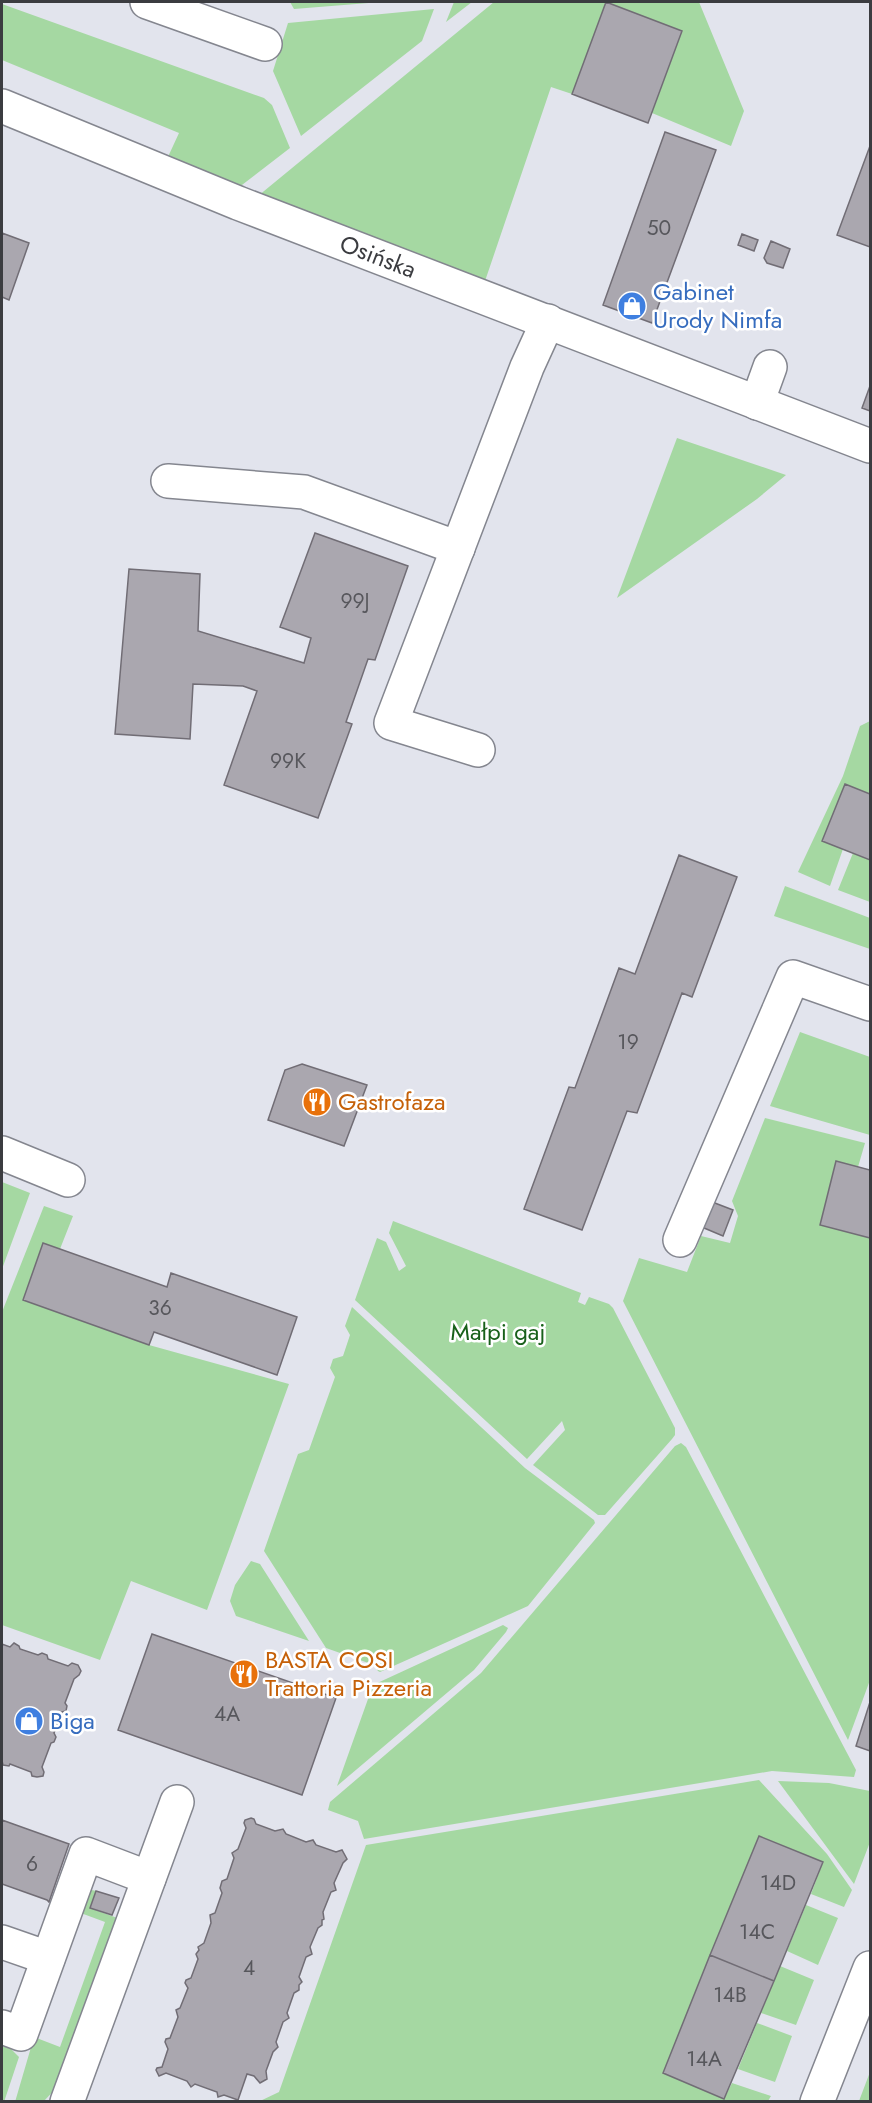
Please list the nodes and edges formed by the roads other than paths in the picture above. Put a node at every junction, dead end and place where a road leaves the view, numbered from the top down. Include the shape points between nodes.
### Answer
1 (147, 2) edge
2 (265, 44) dead end
3 (2, 106) edge
4 (548, 321) junction
5 (770, 367) dead end
6 (757, 404) junction
7 (870, 446) edge
8 (168, 481) dead end
9 (458, 548) junction
10 (478, 750) dead end
11 (870, 1004) edge
12 (2, 1153) edge
13 (68, 1180) dead end
14 (680, 1239) dead end
15 (177, 1802) dead end
16 (149, 1878) junction
17 (2, 1942) edge
18 (48, 1958) junction
19 (870, 1968) edge
20 (2, 2027) edge
21 (67, 2102) edge
22 (817, 2102) edge

1 - 2 street
3 - 4 street, Osińska via 238,203
4 - 6 street, Osińska
4 - 9 street via 526,367
5 - 6 street
6 - 7 street, Osińska
8 - 9 street via 304,492
9 - 10 street via 392,723
11 - 14 street via 793,976
12 - 13 street
15 - 16 street
16 - 18 street via 86,1854
16 - 21 street
17 - 18 street
18 - 20 street via 21,2034
19 - 22 street

